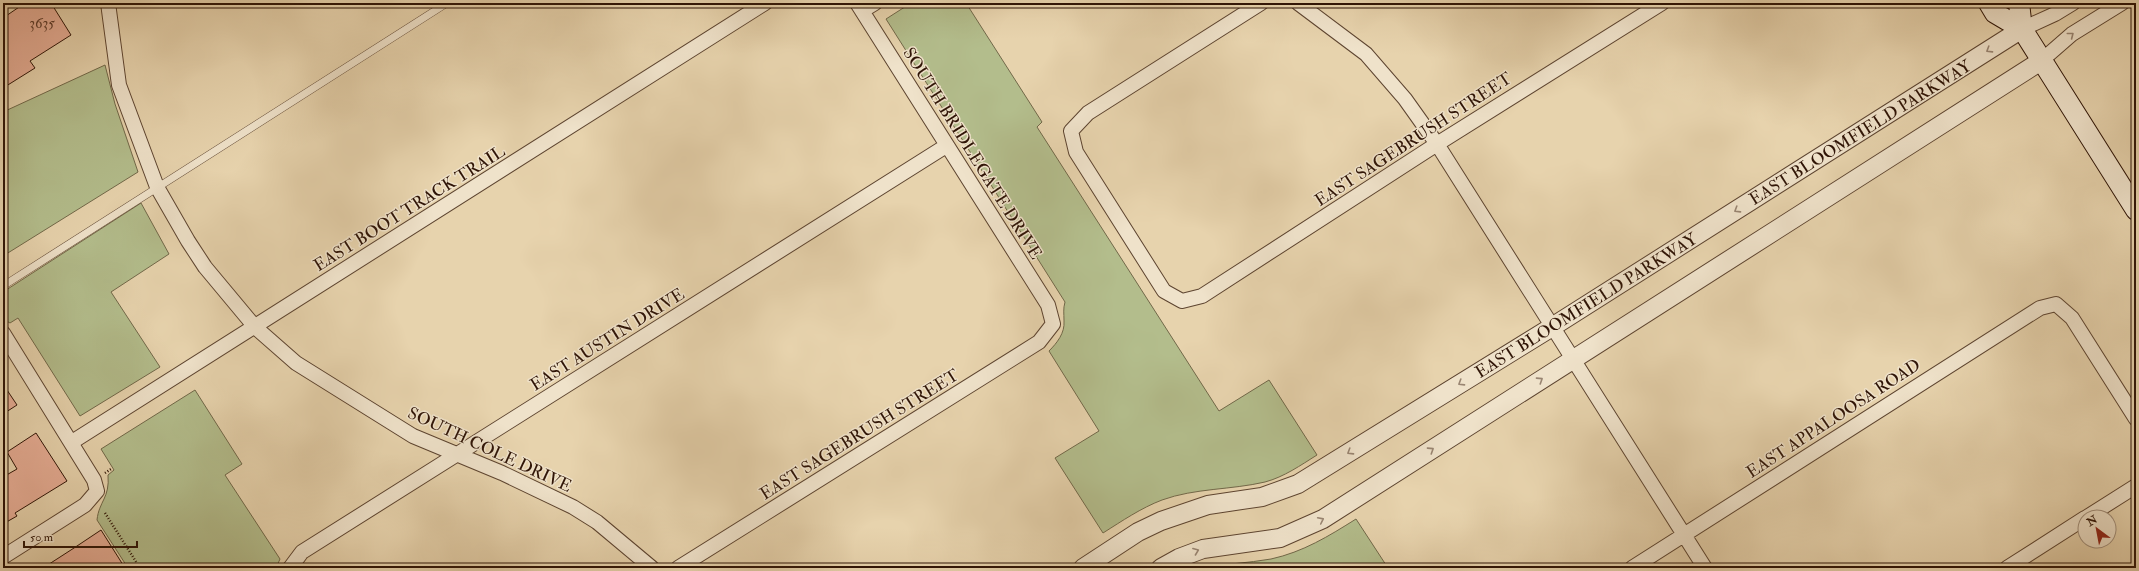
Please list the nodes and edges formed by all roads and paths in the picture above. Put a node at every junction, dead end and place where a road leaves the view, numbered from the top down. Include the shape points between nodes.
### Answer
1 (108, 3) edge
2 (447, 3) edge
3 (765, 3) edge
4 (875, 3) edge
5 (1261, 3) edge
6 (1298, 3) edge
7 (1662, 3) edge
8 (1989, 3) edge
9 (2019, 3) edge
10 (2073, 3) edge
11 (2122, 3) edge
12 (859, 7) edge
13 (2022, 29) junction
14 (2041, 61) junction
15 (1436, 144) junction
16 (946, 146) junction
17 (157, 187) junction
18 (2136, 210) edge
19 (3, 286) edge
20 (1053, 324) joint
21 (255, 327) junction
22 (1552, 327) junction
23 (3, 332) edge
24 (1572, 359) junction
25 (2136, 419) edge
26 (72, 442) junction
27 (457, 456) junction
28 (2136, 486) edge
29 (2100, 509) edge
30 (105, 512) dead end
31 (2077, 524) edge
32 (1684, 535) junction
33 (3, 557) edge
34 (140, 568) edge
35 (290, 568) edge
36 (652, 568) edge
37 (678, 568) edge
38 (1083, 568) edge
39 (1161, 568) edge
40 (1632, 568) edge
41 (1705, 568) edge
42 (2007, 568) edge

1 - 17 street, SOUTH COLE DRIVE via 120,85
2 - 17 lane
3 - 21 street, EAST BOOT TRACK TRAIL
4 - 12 street
5 - 15 street, EAST SAGEBRUSH STREET via 1088,113 1071,131 1076,152 1164,291 1182,301 1202,296
6 - 15 street via 1366,54 1406,99
7 - 15 street, EAST SAGEBRUSH STREET
8 - 13 main road via 1996,13
9 - 13 main road
10 - 13 street, EAST BLOOMFIELD PARKWAY
14 -> 11 street via 2072,34
12 - 16 street, SOUTH BRIDLEGATE DRIVE
13 - 14 main road
13 -> 22 street, EAST BLOOMFIELD PARKWAY
14 - 18 main road
14 - 24 street
15 - 22 street
16 - 20 street, SOUTH BRIDLEGATE DRIVE via 1048,305
16 - 27 street, EAST AUSTIN DRIVE
17 - 19 lane
17 - 21 street, SOUTH COLE DRIVE via 205,267
20 - 37 street, EAST SAGEBRUSH STREET via 1039,342
21 - 26 street, EAST BOOT TRACK TRAIL
21 - 27 street, SOUTH COLE DRIVE via 296,363 413,436
22 - 24 street
22 -> 38 street, EAST BLOOMFIELD PARKWAY via 1298,484 1262,497 1208,505 1161,521 1138,532
23 - 26 street
24 - 32 street
39 -> 24 street via 1203,548 1280,538 1323,519
25 - 32 street, EAST APPALOOSA ROAD via 2072,318 2056,304 2040,308
26 - 33 street via 94,480 97,491 85,505
27 - 35 street, EAST AUSTIN DRIVE via 302,552
27 - 36 street, SOUTH COLE DRIVE via 502,473 573,507 597,522
28 - 29 street
30 - 34 path
31 - 42 street
32 - 40 street, EAST APPALOOSA ROAD
32 - 41 street

